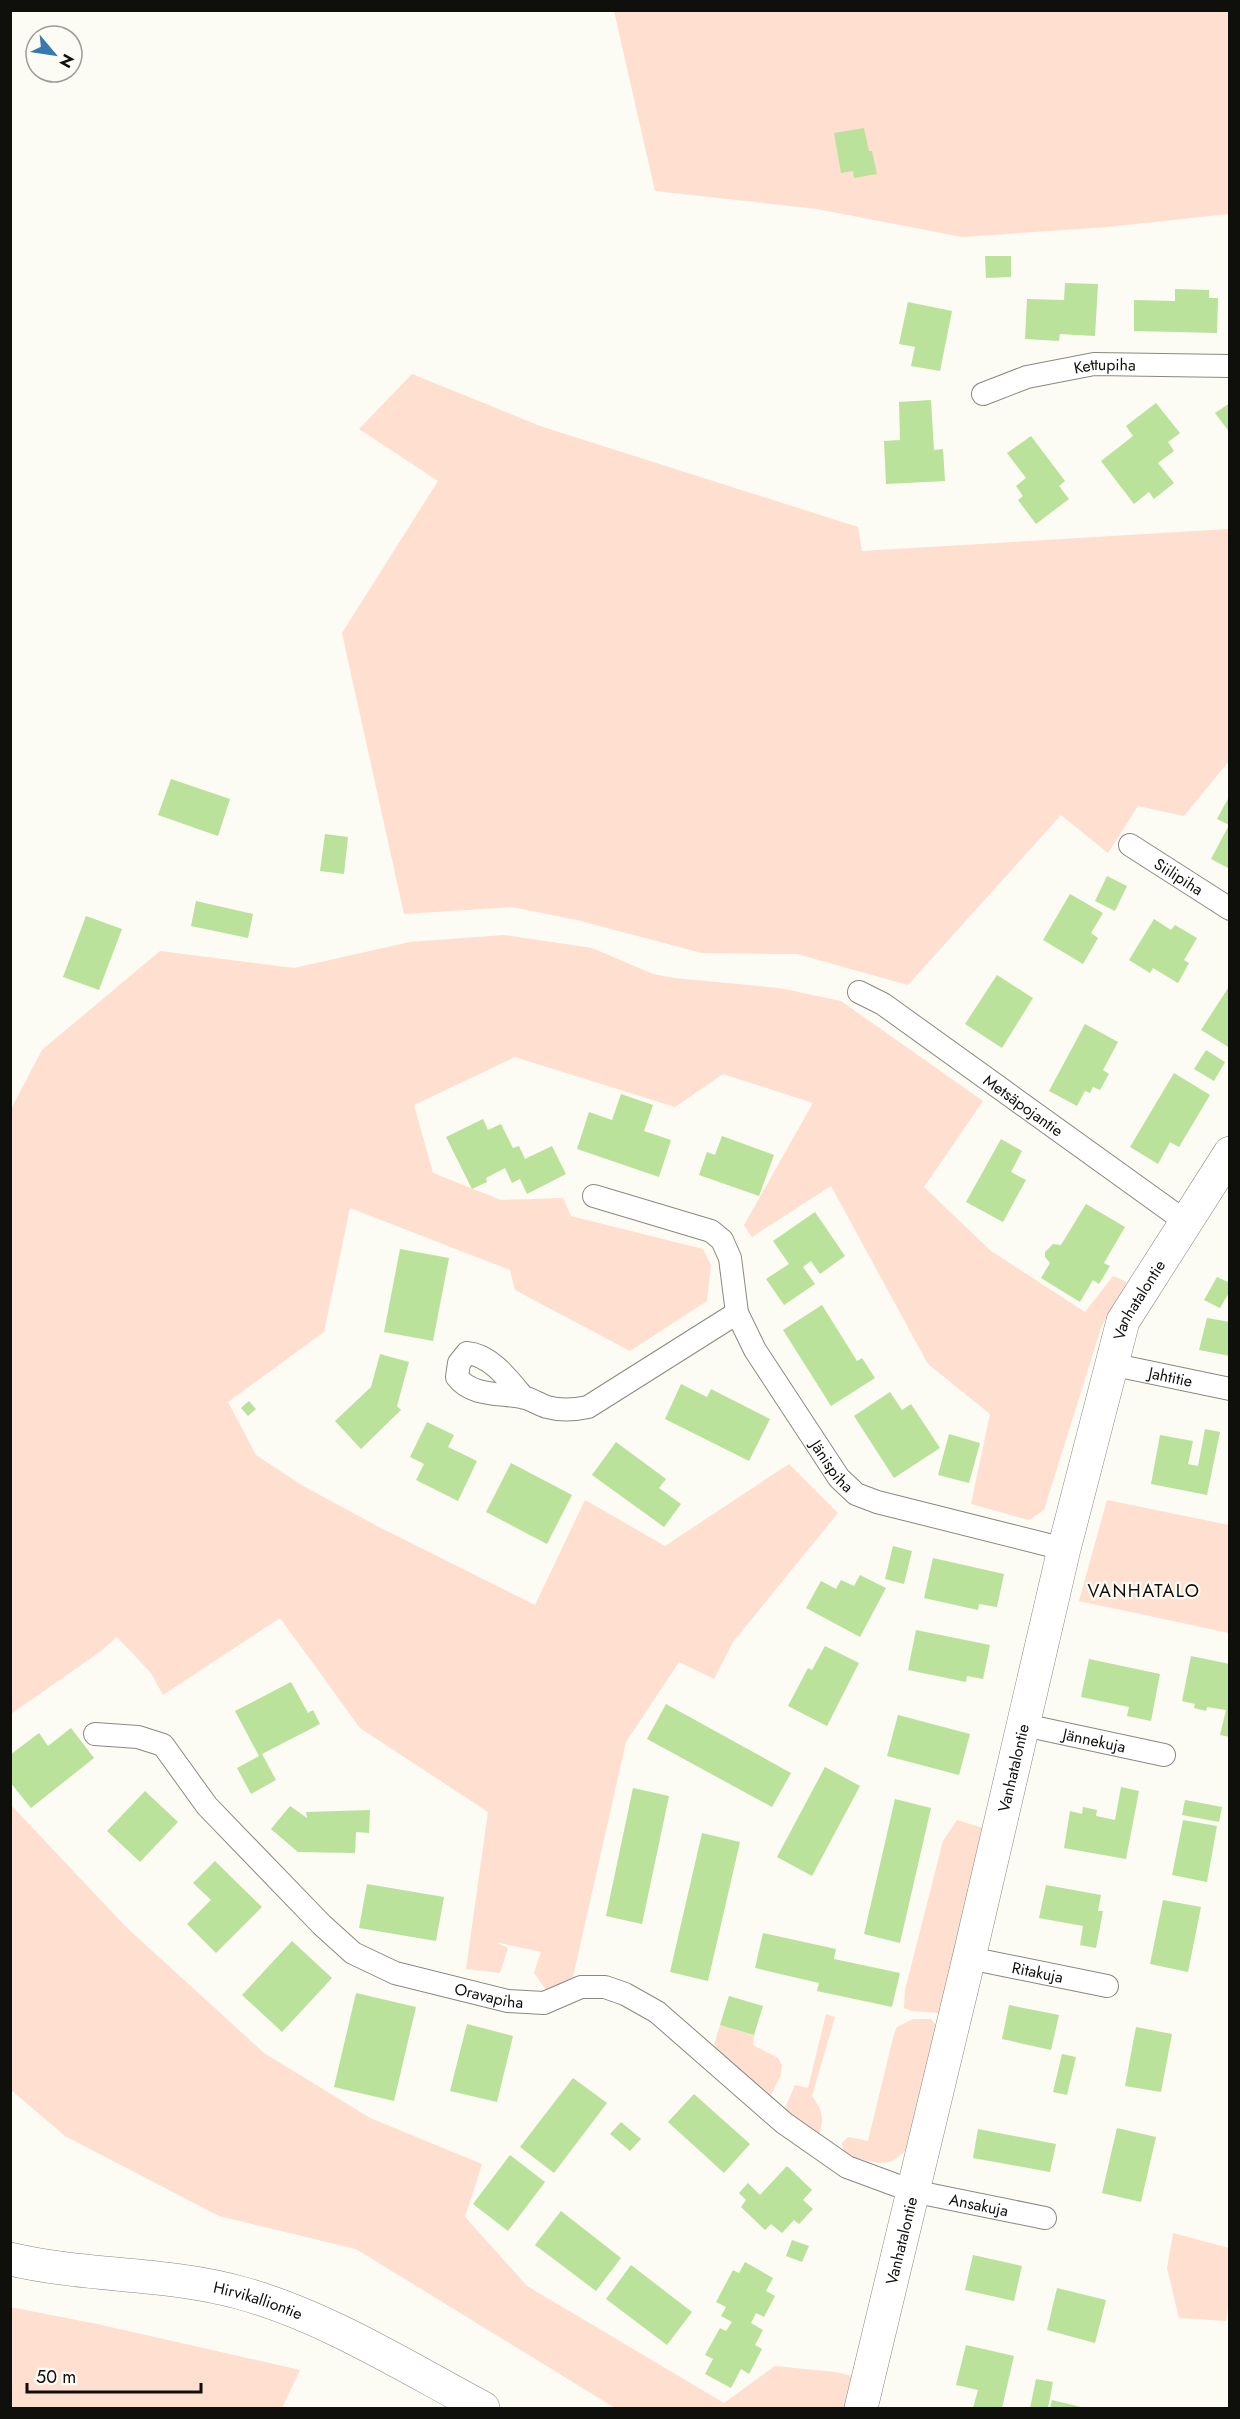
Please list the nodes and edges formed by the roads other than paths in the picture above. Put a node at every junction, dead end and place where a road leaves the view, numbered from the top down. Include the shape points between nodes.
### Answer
1 (1230, 366) edge
2 (983, 394) dead end
3 (1130, 845) dead end
4 (1230, 909) edge
5 (859, 992) dead end
6 (1230, 1153) edge
7 (594, 1196) dead end
8 (1186, 1222) junction
9 (737, 1313) junction
10 (1110, 1364) junction
11 (1230, 1389) edge
12 (524, 1397) dead end
13 (1064, 1549) junction
14 (1024, 1725) junction
15 (96, 1734) dead end
16 (1164, 1755) dead end
17 (969, 1958) junction
18 (1107, 1986) dead end
19 (912, 2191) junction
20 (1045, 2218) dead end
21 (10, 2259) edge
22 (483, 2409) edge
23 (861, 2409) edge

1 - 2 street, Kettupiha via 1094,364 1027,377
3 - 4 street, Siilipiha
5 - 8 street, Metsäpojantie via 883,1004
6 - 8 street, Vanhatalontie
7 - 9 street, Jänispiha via 711,1231 722,1240 730,1258
8 - 10 street, Vanhatalontie via 1123,1322
9 - 12 street via 588,1407 570,1411
9 - 13 street, Jänispiha via 755,1350 839,1478 856,1494
10 - 11 street, Jahtitie
10 - 13 street, Vanhatalontie
13 - 14 street, Vanhatalontie
14 - 16 street, Jännekuja
14 - 17 street, Vanhatalontie
15 - 19 street, Oravapiha via 138,1737 163,1745 207,1806 353,1953 395,1973 508,2001 544,2003 581,1987 604,1987 625,1994 657,2012 784,2123 847,2167
17 - 18 street, Ritakuja
17 - 19 street, Vanhatalontie
19 - 20 street, Ansakuja
19 - 23 street, Vanhatalontie
21 - 22 street, Hirvikalliontie via 240,2293 317,2321

